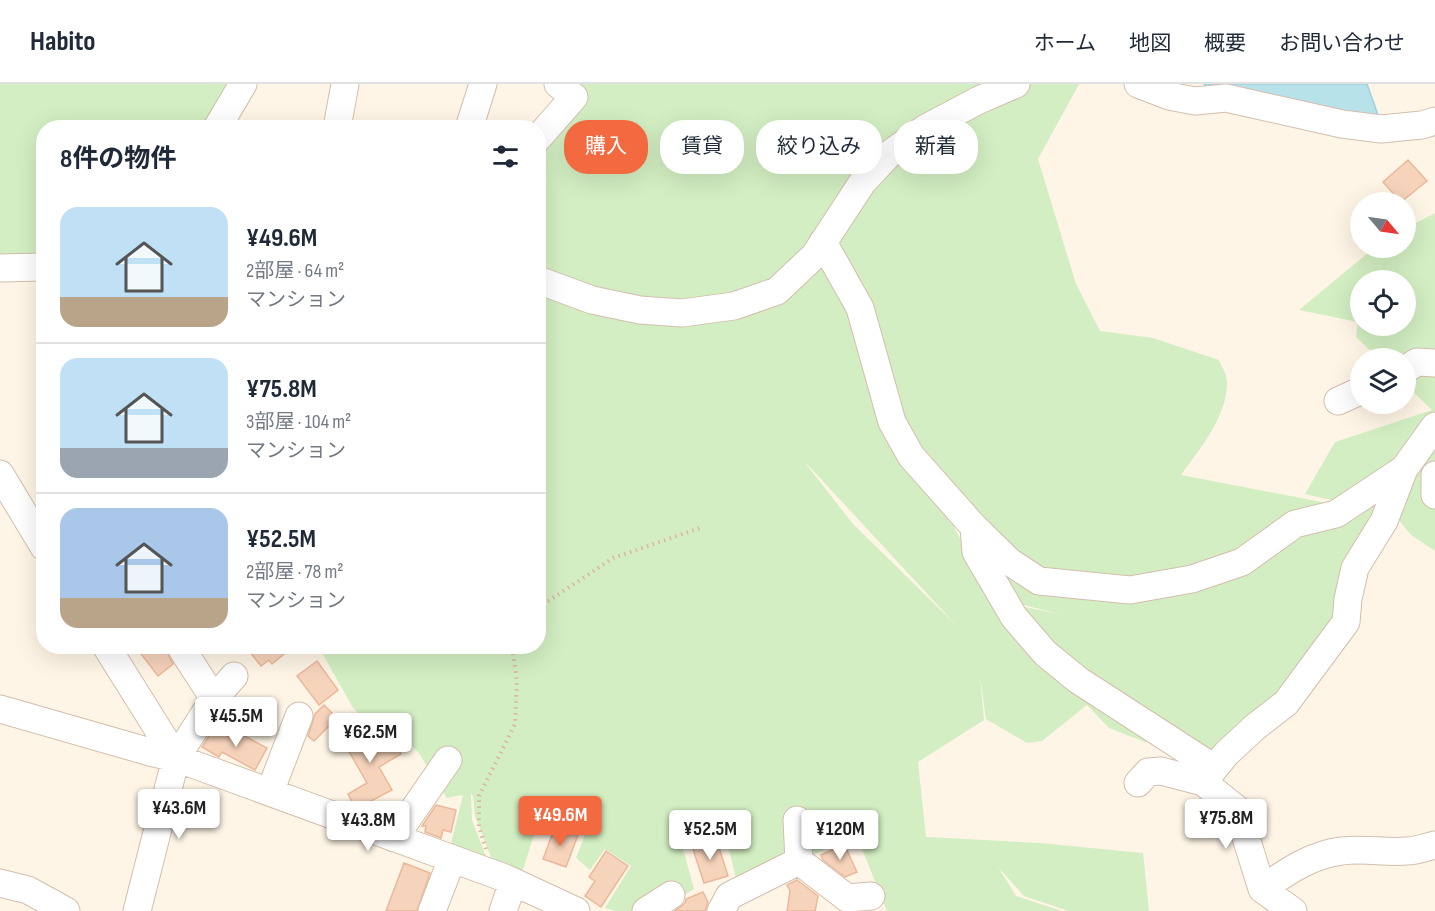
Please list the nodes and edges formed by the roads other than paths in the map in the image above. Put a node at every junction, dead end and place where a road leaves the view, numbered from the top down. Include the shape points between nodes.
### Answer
1 (243, 84) edge
2 (345, 84) edge
3 (483, 84) edge
4 (558, 84) edge
5 (1016, 84) edge
6 (1138, 84) edge
7 (222, 120) edge
8 (338, 120) edge
9 (472, 120) edge
10 (1435, 121) edge
11 (546, 129) edge
12 (823, 242) junction
13 (36, 267) edge
14 (0, 268) edge
15 (546, 283) edge
16 (1416, 363) edge
17 (1435, 363) edge
18 (1435, 426) edge
19 (1404, 470) junction
20 (0, 474) edge
21 (1435, 475) edge
22 (1435, 495) edge
23 (974, 527) junction
24 (36, 534) edge
25 (111, 654) edge
26 (185, 654) edge
27 (234, 675) dead end
28 (214, 699) junction
29 (0, 709) edge
30 (299, 716) dead end
31 (176, 758) junction
32 (448, 760) dead end
33 (1209, 775) junction
34 (1138, 783) dead end
35 (270, 792) junction
36 (796, 820) dead end
37 (394, 838) junction
38 (1435, 845) edge
39 (452, 859) junction
40 (800, 861) junction
41 (504, 878) junction
42 (0, 883) edge
43 (1262, 889) junction
44 (671, 895) dead end
45 (871, 896) dead end
46 (66, 911) edge
47 (137, 911) edge
48 (432, 911) edge
49 (503, 911) edge
50 (576, 911) edge
51 (646, 911) edge
52 (721, 911) edge
53 (1293, 911) edge

1 - 7 street
2 - 8 street
3 - 9 street
4 - 11 street via 574,98
5 - 12 street via 926,128 888,155 862,183
6 - 10 street via 1195,101 1226,98 1381,129
12 - 15 street via 815,255 777,291 734,306 682,313 640,310
12 - 23 street via 860,308 892,422 911,456
13 - 14 street
16 - 17 street
18 - 19 street
19 - 23 street via 1336,514 1295,524 1242,562 1192,579 1130,590 1039,581 1010,562
19 - 33 street via 1384,521 1355,568 1346,622 1286,704 1255,727
20 - 24 street
21 - 22 street
23 - 33 street via 976,552 1014,617 1045,653
25 - 31 street
26 - 28 street
27 - 28 street
28 - 31 street
29 - 31 street
30 - 35 street
31 - 35 street
31 - 47 street
32 - 37 street
33 - 34 street via 1148,771
33 - 43 street via 1237,809
35 - 37 street
36 - 40 street
37 - 39 street
38 - 43 street via 1408,852 1339,851 1307,862
39 - 41 street
39 - 48 street
40 - 45 street via 847,898
40 - 52 street via 729,896
41 - 49 street
41 - 50 street
42 - 46 street via 28,890
43 - 53 street
44 - 51 street

